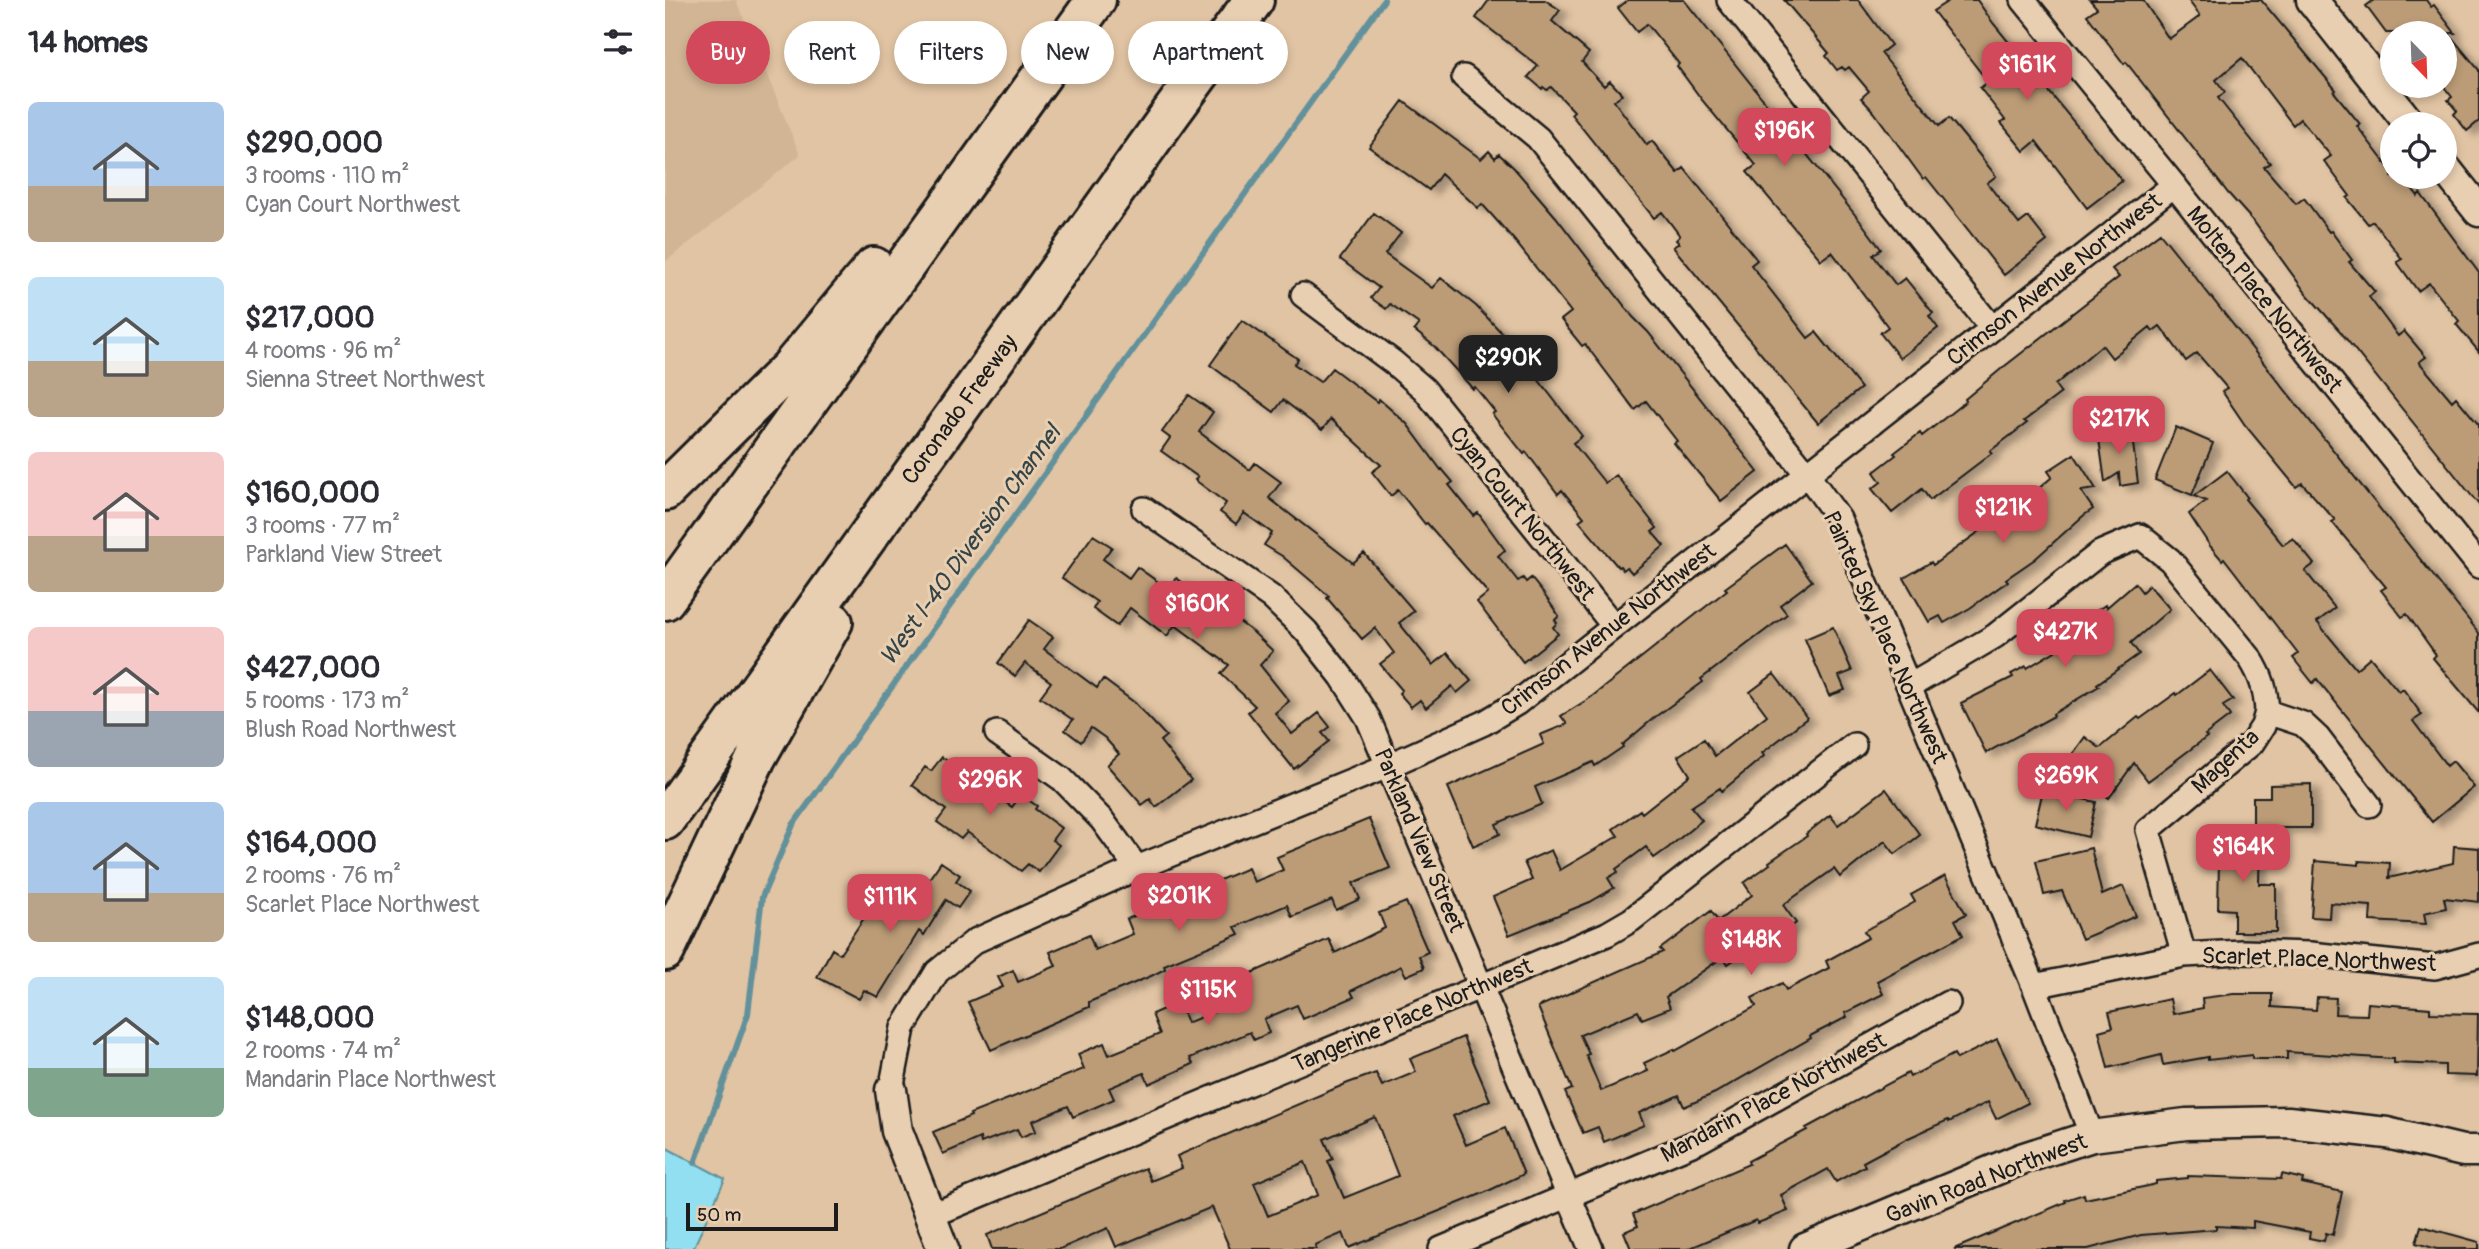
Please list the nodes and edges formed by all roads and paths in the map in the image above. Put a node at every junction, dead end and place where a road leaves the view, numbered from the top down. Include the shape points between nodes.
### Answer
1 (1095, 0) edge
2 (1254, 0) edge
3 (1729, 0) edge
4 (2022, 0) edge
5 (2312, 0) edge
6 (1464, 77) dead end
7 (2401, 112) edge
8 (2457, 183) edge
9 (2174, 185) junction
10 (2479, 211) edge
11 (1303, 295) dead end
12 (1992, 328) junction
13 (961, 406) junction
14 (1807, 474) junction
15 (665, 491) edge
16 (1144, 509) dead end
17 (2479, 566) edge
18 (665, 600) edge
19 (1613, 625) junction
20 (1910, 686) junction
21 (2267, 712) junction
22 (997, 733) dead end
23 (1854, 745) dead end
24 (1390, 765) junction
25 (2369, 805) dead end
26 (665, 820) edge
27 (1137, 868) junction
28 (665, 951) edge
29 (2184, 955) junction
30 (2479, 955) edge
31 (2034, 986) junction
32 (1482, 987) junction
33 (1948, 1003) dead end
34 (891, 1090) joint
35 (2092, 1136) junction
36 (2474, 1159) edge
37 (1568, 1195) junction
38 (930, 1216) junction
39 (943, 1249) edge
40 (1441, 1249) edge
41 (1591, 1249) edge
42 (1805, 1249) edge

1 - 15 highway via 790,368
1 - 18 highway
2 - 13 highway, Coronado Freeway
3 - 12 street
4 - 9 street, Molten Place Northwest
5 - 7 street
6 - 14 street, Painted Sky Place Northwest via 1538,138
8 - 10 street
9 - 12 street, Crimson Avenue Northwest
9 - 17 street, Molten Place Northwest
11 - 19 street, Cyan Court Northwest via 1424,389
12 - 14 street, Crimson Avenue Northwest
13 - 26 highway, Coronado Freeway
13 - 28 highway via 756,758
14 - 19 street, Crimson Avenue Northwest
14 - 20 street, Painted Sky Place Northwest via 1839,519
16 - 24 street, Parkland View Street via 1271,597 1306,631 1369,718
19 - 24 street, Crimson Avenue Northwest via 1517,703
20 - 21 street via 1995,636 2100,553 2140,536 2170,560 2250,658 2261,675
20 - 31 street, Painted Sky Place Northwest
21 - 25 street via 2303,724
21 - 29 street, Magenta via 2252,743 2148,830
22 - 27 street via 1062,779 1102,820
23 - 32 street, Tangerine Place Northwest via 1631,920
24 - 27 street, Crimson Avenue Northwest
24 - 32 street, Parkland View Street
27 - 34 street, Crimson Avenue Northwest via 975,941 937,972 902,1028
29 - 30 street, Scarlet Place Northwest via 2309,954 2435,967
29 - 31 street, Scarlet Place Northwest
31 - 35 street, Painted Sky Place Northwest
32 - 37 street, Parkland View Street
32 - 38 street, Tangerine Place Northwest
33 - 37 street, Mandarin Place Northwest via 1699,1141
34 - 38 street via 897,1132
35 - 36 street, Gavin Road Northwest via 2186,1124 2288,1122 2387,1133
35 - 42 street, Gavin Road Northwest via 2021,1159
37 - 40 street, Mandarin Place Northwest
37 - 41 street, Parkland View Street
38 - 39 street

